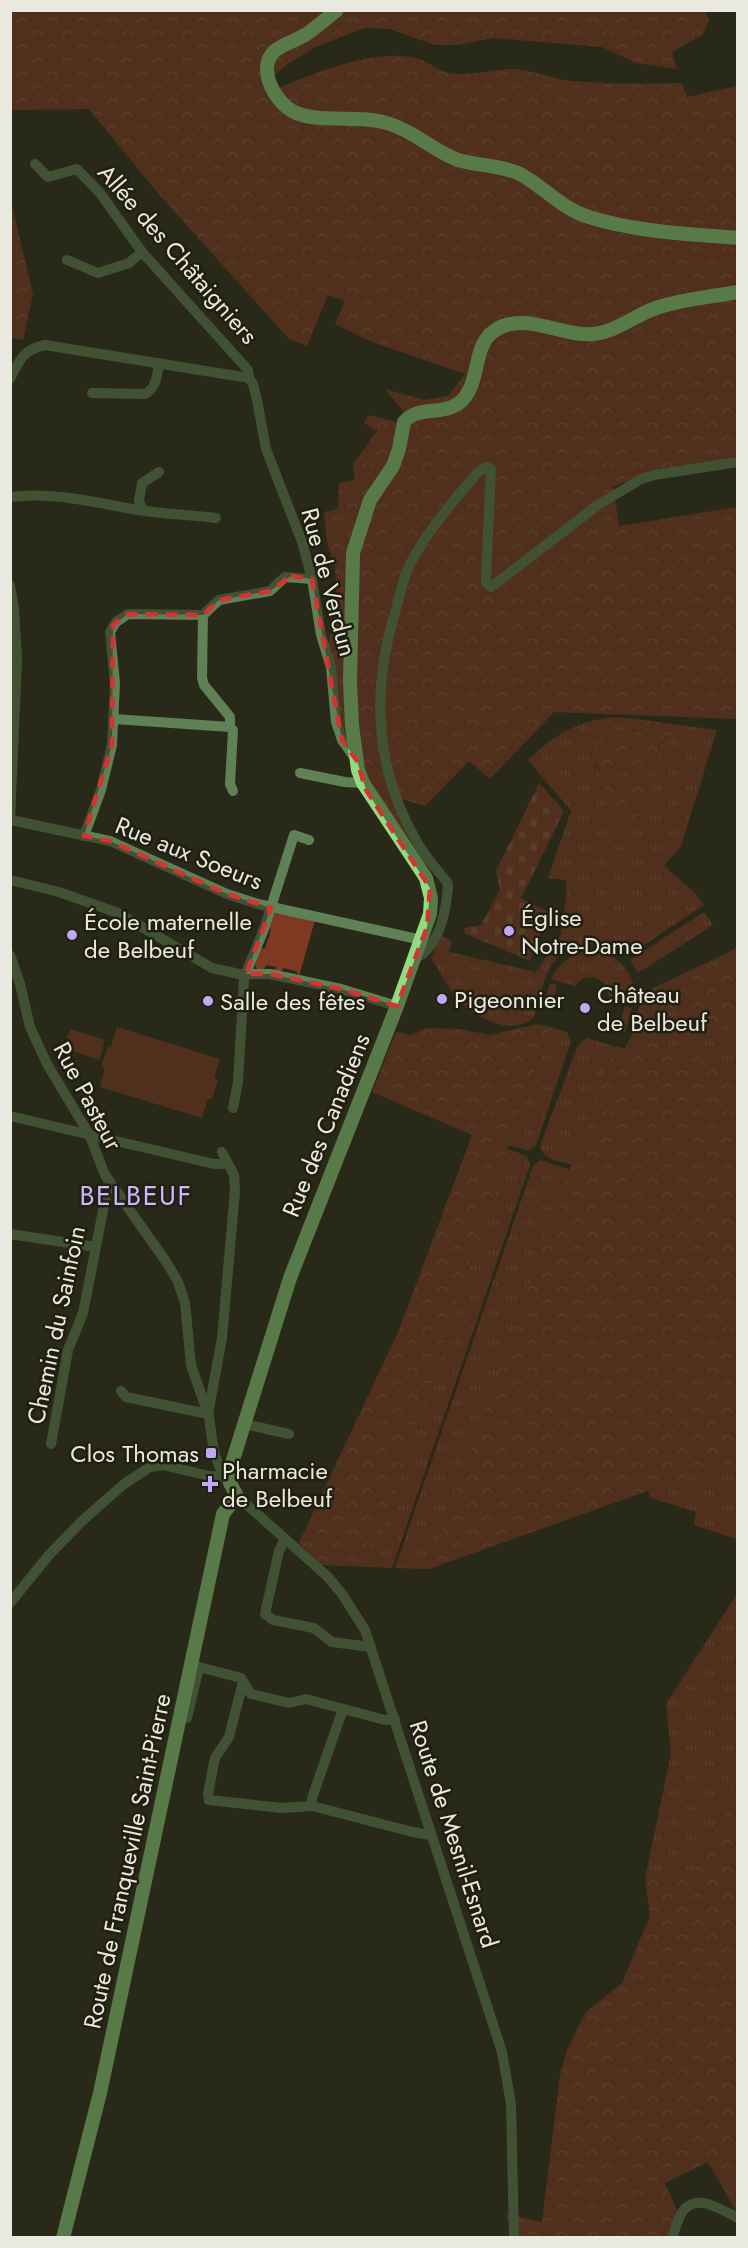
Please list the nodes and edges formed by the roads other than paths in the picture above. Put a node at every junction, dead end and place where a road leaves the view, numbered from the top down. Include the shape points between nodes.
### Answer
1 (337, 10) edge
2 (35, 165) dead end
3 (738, 238) edge
4 (142, 252) junction
5 (67, 261) dead end
6 (738, 292) edge
7 (159, 363) junction
8 (249, 378) junction
9 (10, 379) edge
10 (92, 393) dead end
11 (738, 462) edge
12 (159, 472) dead end
13 (10, 497) edge
14 (142, 510) junction
15 (216, 518) dead end
16 (312, 579) junction
17 (10, 585) edge
18 (203, 615) junction
19 (13, 706) edge
20 (114, 719) junction
21 (230, 726) junction
22 (357, 761) junction
23 (300, 773) dead end
24 (363, 783) junction
25 (12, 784) edge
26 (233, 791) dead end
27 (10, 820) edge
28 (84, 836) junction
29 (309, 840) dead end
30 (10, 880) edge
31 (271, 908) junction
32 (422, 940) junction
33 (10, 955) edge
34 (416, 958) junction
35 (246, 974) junction
36 (398, 1006) junction
37 (233, 1108) dead end
38 (10, 1116) edge
39 (89, 1134) junction
40 (222, 1152) dead end
41 (228, 1164) junction
42 (109, 1180) junction
43 (10, 1234) edge
44 (96, 1248) junction
45 (120, 1391) dead end
46 (208, 1414) junction
47 (244, 1424) junction
48 (289, 1434) dead end
49 (51, 1444) dead end
50 (226, 1476) junction
51 (237, 1496) junction
52 (285, 1539) junction
53 (10, 1603) edge
54 (371, 1647) junction
55 (243, 1682) junction
56 (343, 1710) junction
57 (187, 1718) dead end
58 (394, 1719) junction
59 (312, 1806) junction
60 (430, 1834) junction
61 (738, 2218) edge
62 (63, 2238) edge
63 (514, 2238) edge
64 (672, 2238) edge

1 - 3 main road via 307,34 274,50 269,59 269,80 289,109 312,117 369,118 391,124 456,159 521,175 588,217
2 - 4 street, Allée des Châtaigniers via 48,177 77,169 100,193
4 - 5 street via 129,263 98,273
4 - 8 street, Allée des Châtaigniers via 244,364
6 - 22 main road, Rue des Canadiens via 659,307 593,334 526,324 505,325 485,341 471,387 460,402 442,411 414,413 404,422 393,466 370,500 353,553 350,682
7 - 8 street
7 - 9 street via 45,345 22,356
7 - 10 street via 152,390 145,394
8 - 16 street, Rue de Verdun via 266,449
11 - 34 street via 640,479 574,521 491,587 486,578 491,469 486,467 477,473 429,531 412,559 395,613 378,701 387,772 395,796 417,842 448,887 436,936
12 - 14 street via 142,483
13 - 14 street via 80,499
14 - 15 street
16 - 18 street via 288,576 270,591 219,600
16 - 22 street, Rue de Verdun via 321,635 331,667 336,722 342,740
17 - 19 street via 17,659
18 - 20 street via 128,614 113,625 110,636
18 - 21 street via 202,682 230,717
19 - 25 street
20 - 21 street
20 - 28 street via 108,767
21 - 26 street
22 - 24 main road, Rue des Canadiens
23 - 24 street
24 - 32 main road, Rue des Canadiens via 430,888 431,905
25 - 27 street
27 - 28 street, Rue aux Soeurs
28 - 31 street, Rue aux Soeurs via 110,841 227,894
29 - 31 street via 294,835
30 - 35 street via 102,906 212,968
31 - 32 street, Rue aux Soeurs
31 - 35 street
32 - 34 main road, Rue des Canadiens
33 - 39 street, Rue Pasteur via 39,1049
34 - 36 main road, Rue des Canadiens
35 - 36 street via 270,974
35 - 37 street
36 - 47 main road, Rue des Canadiens via 290,1278
38 - 39 street
39 - 41 street
39 - 42 street, Rue Pasteur
40 - 41 street
41 - 46 street via 234,1174 235,1191 222,1338
42 - 44 street, Chemin du Sainfoin
42 - 46 street, Rue Pasteur via 178,1282 185,1303 191,1365
43 - 44 street
44 - 49 street, Chemin du Sainfoin via 83,1313 68,1350
45 - 46 street via 126,1397
46 - 50 street, Rue Pasteur via 214,1453
47 - 48 street
47 - 50 main road, Rue des Canadiens
50 - 51 main road
50 - 53 street via 163,1465 150,1467 109,1497 49,1555
51 - 52 street, Route de Mesnil-Esnard
51 - 62 main road, Route de Franqueville Saint-Pierre via 225,1509 222,1520 98,2104
52 - 54 street, Route de Mesnil-Esnard via 342,1594
52 - 54 street via 265,1614 273,1620 314,1628 332,1642
54 - 58 street, Route de Mesnil-Esnard
55 - 56 street via 251,1694 289,1703 306,1699
55 - 57 street via 241,1678 199,1668
55 - 59 street via 229,1737 215,1758 209,1800 282,1808
56 - 58 street
56 - 59 street
58 - 60 street, Route de Mesnil-Esnard
59 - 60 street
60 - 63 street, Route de Mesnil-Esnard via 506,2070 511,2104
61 - 64 street via 708,2203 695,2203 681,2214

